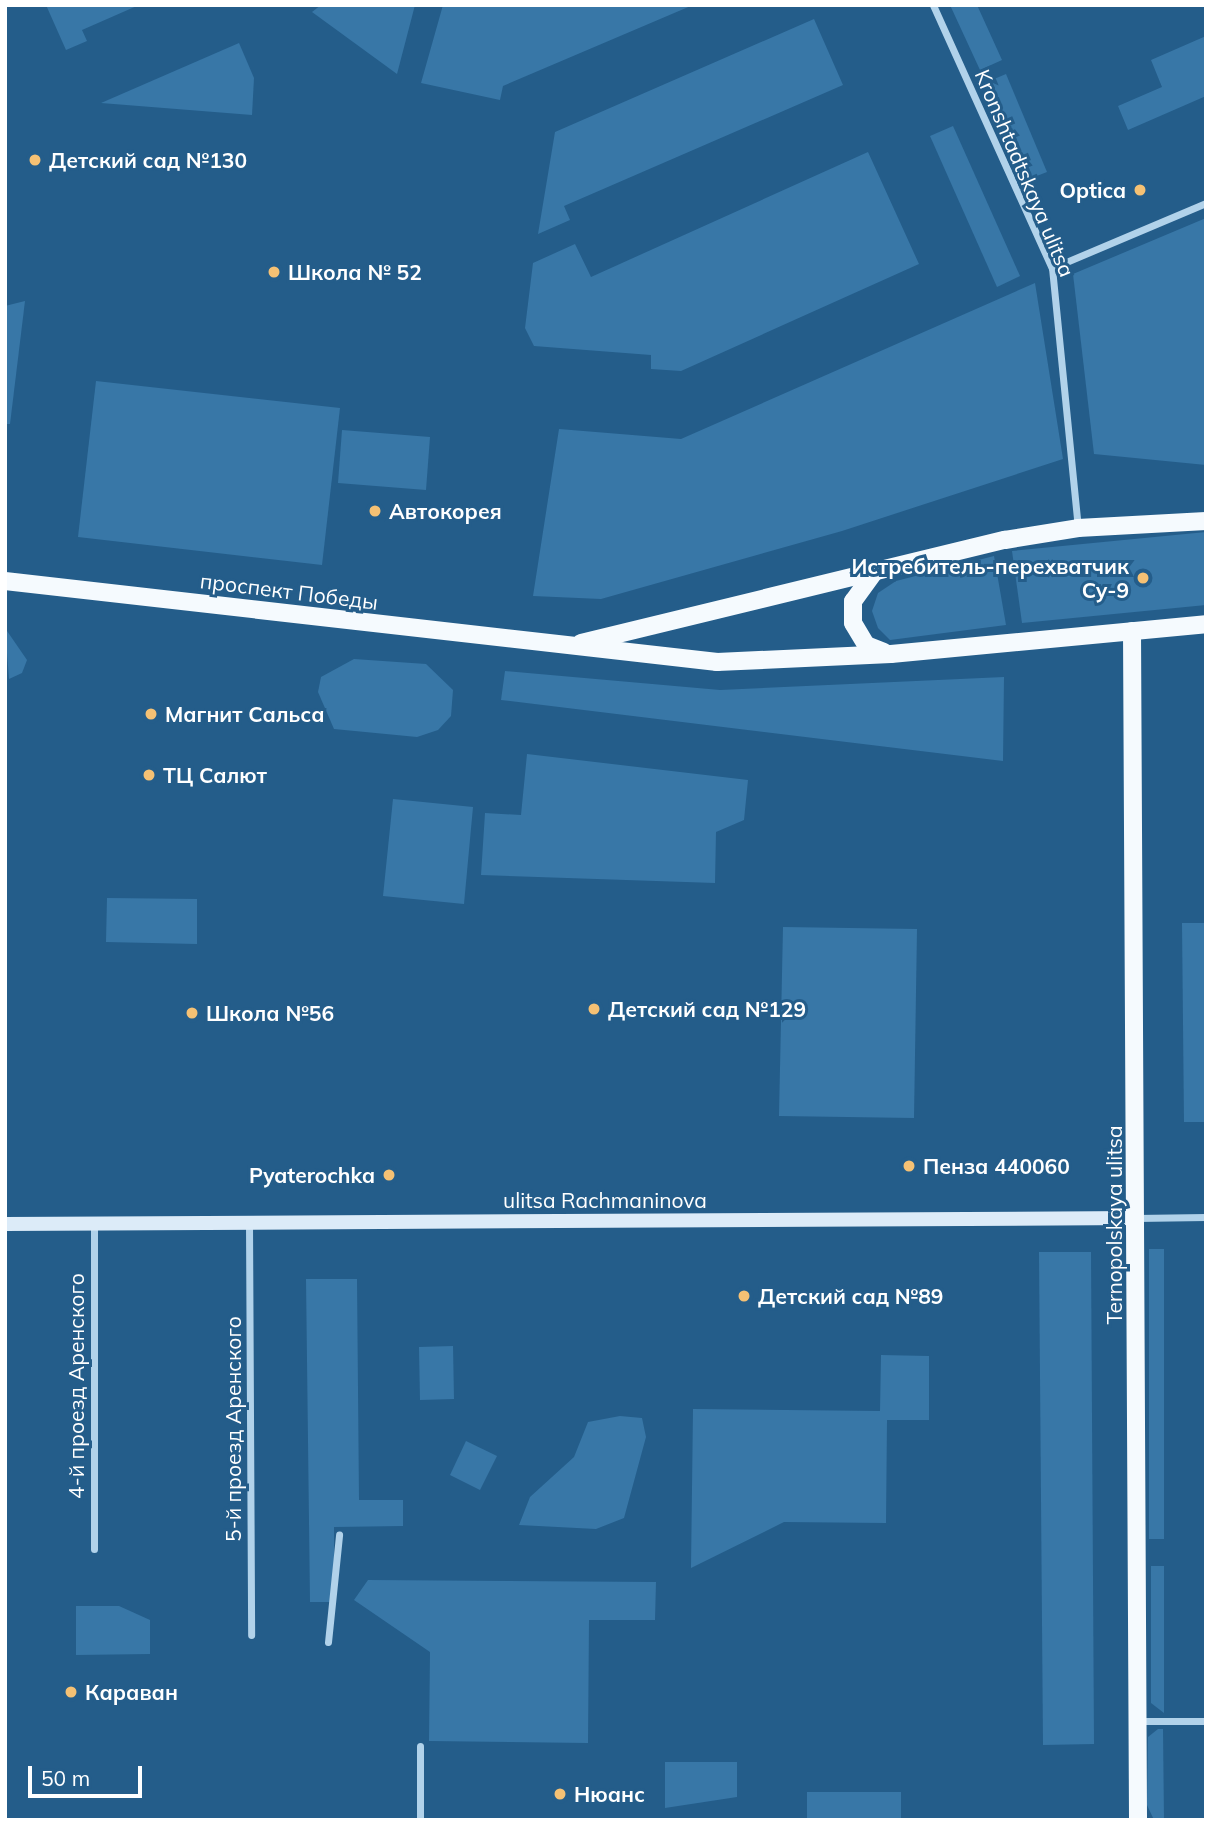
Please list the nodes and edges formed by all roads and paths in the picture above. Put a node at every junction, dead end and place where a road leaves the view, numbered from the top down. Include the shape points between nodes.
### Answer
1 (933, 5) edge
2 (1206, 203) edge
3 (1052, 268) junction
4 (1206, 521) edge
5 (1078, 528) junction
6 (876, 569) junction
7 (5, 581) edge
8 (1206, 624) edge
9 (1132, 631) junction
10 (567, 647) junction
11 (891, 654) junction
12 (1135, 1217) junction
13 (1206, 1217) edge
14 (249, 1223) junction
15 (5, 1224) edge
16 (94, 1224) junction
17 (339, 1535) dead end
18 (94, 1549) dead end
19 (251, 1635) dead end
20 (328, 1642) dead end
21 (1138, 1721) junction
22 (1206, 1721) edge
23 (420, 1746) dead end
24 (420, 1820) edge
25 (1139, 1820) edge

1 - 3 street, Kronshtadtskaya ulitsa
2 - 3 street
3 - 5 street, Kronshtadtskaya ulitsa via 1061,308
4 - 5 main road, проспект Победы
5 - 6 main road, проспект Победы
6 - 10 main road, проспект Победы
6 - 11 main road via 853,601 853,623 866,645
7 - 10 main road, проспект Победы
8 - 9 main road, проспект Победы
9 - 11 main road, проспект Победы
9 - 12 main road, Ternopolskaya ulitsa
10 - 11 main road, проспект Победы via 717,662
12 - 13 street, ulitsa Rachmaninova
12 - 14 main road, ulitsa Rachmaninova
12 - 21 main road, Ternopolskaya ulitsa
14 - 16 main road, ulitsa Rachmaninova
14 - 19 street, 5-й проезд Аренского
15 - 16 main road, ulitsa Rachmaninova
16 - 18 street, 4-й проезд Аренского
17 - 20 street
21 - 22 street
21 - 25 main road, Ternopolskaya ulitsa
23 - 24 street

